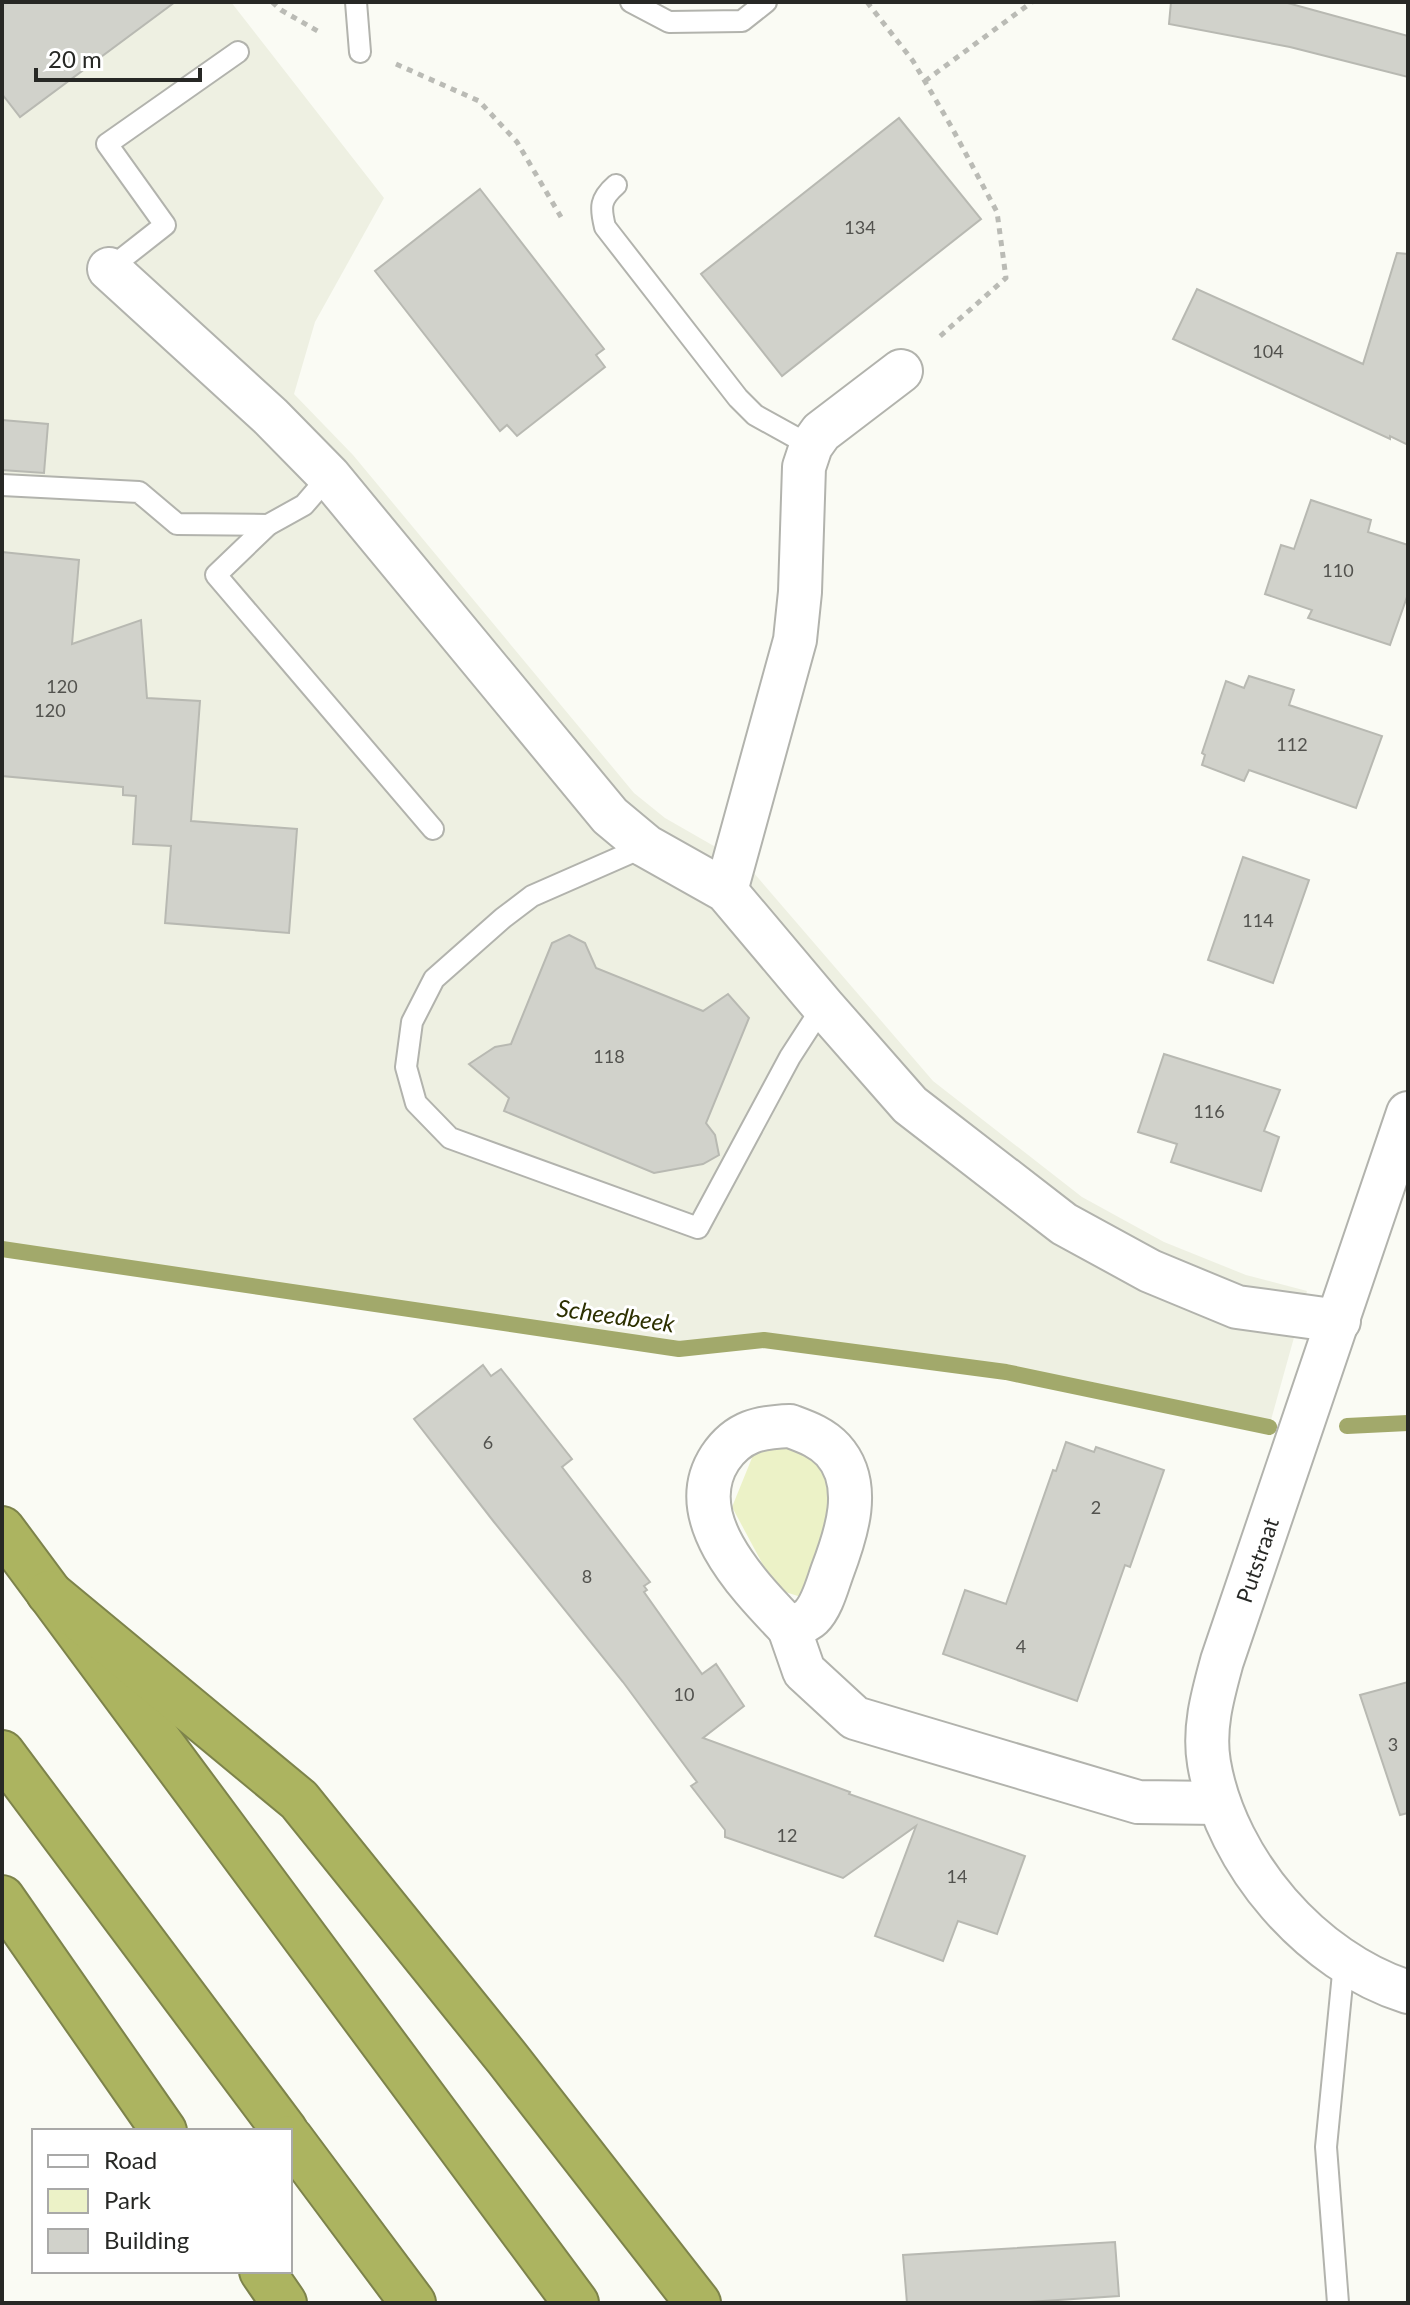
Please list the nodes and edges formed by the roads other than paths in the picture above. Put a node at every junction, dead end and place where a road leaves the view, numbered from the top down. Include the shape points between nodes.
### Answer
1 (356, 2) edge
2 (631, 2) edge
3 (766, 2) edge
4 (238, 52) dead end
5 (360, 52) road end
6 (616, 185) dead end
7 (109, 269) joint
8 (901, 371) road end
9 (811, 446) junction
10 (329, 476) junction
11 (2, 485) edge
12 (268, 525) junction
13 (433, 829) dead end
14 (646, 846) junction
15 (726, 891) junction
16 (823, 1006) junction
17 (1408, 1113) edge
18 (1339, 1321) junction
19 (2, 1529) edge
20 (49, 1593) junction
21 (789, 1628) junction
22 (2, 1753) edge
23 (1219, 1803) junction
24 (2, 1898) edge
25 (1344, 1963) junction
26 (1408, 1992) edge
27 (163, 2129) edge
28 (284, 2129) edge
29 (292, 2141) edge
30 (263, 2273) edge
31 (284, 2303) edge
32 (413, 2303) edge
33 (576, 2303) edge
34 (698, 2303) edge
35 (1338, 2303) edge

1 - 5 lane
2 - 3 lane via 669,22 742,21
4 - 7 lane via 107,144 165,225
6 - 9 lane via 605,194 605,227 738,398 755,415
7 - 10 street
8 - 9 street via 821,432
9 - 15 street via 804,467 795,640
10 - 12 lane via 304,505
10 - 14 street via 610,816
11 - 12 lane via 139,492 177,524
12 - 13 lane via 216,575
14 - 15 street
14 - 16 lane via 532,896 434,979 412,1022 406,1067 416,1103 450,1138 698,1228
15 - 16 street
16 - 18 street via 910,1105 1064,1224 1150,1271 1237,1307
17 - 18 street, Putstraat
18 - 23 street, Putstraat via 1209,1709 1208,1761
19 - 20 highway
20 - 33 highway
20 - 34 highway via 299,1800
21 - 21 street via 749,1587 709,1515 712,1469 740,1436 763,1427 790,1426 813,1435 833,1450 850,1486 844,1542 823,1598 811,1617
21 - 23 street via 804,1671 855,1718 1138,1802
22 - 28 highway
23 - 25 street, Putstraat via 1266,1889 1303,1930
24 - 27 highway
25 - 26 street, Putstraat
25 - 35 lane via 1326,2147
29 - 32 highway
30 - 31 highway

